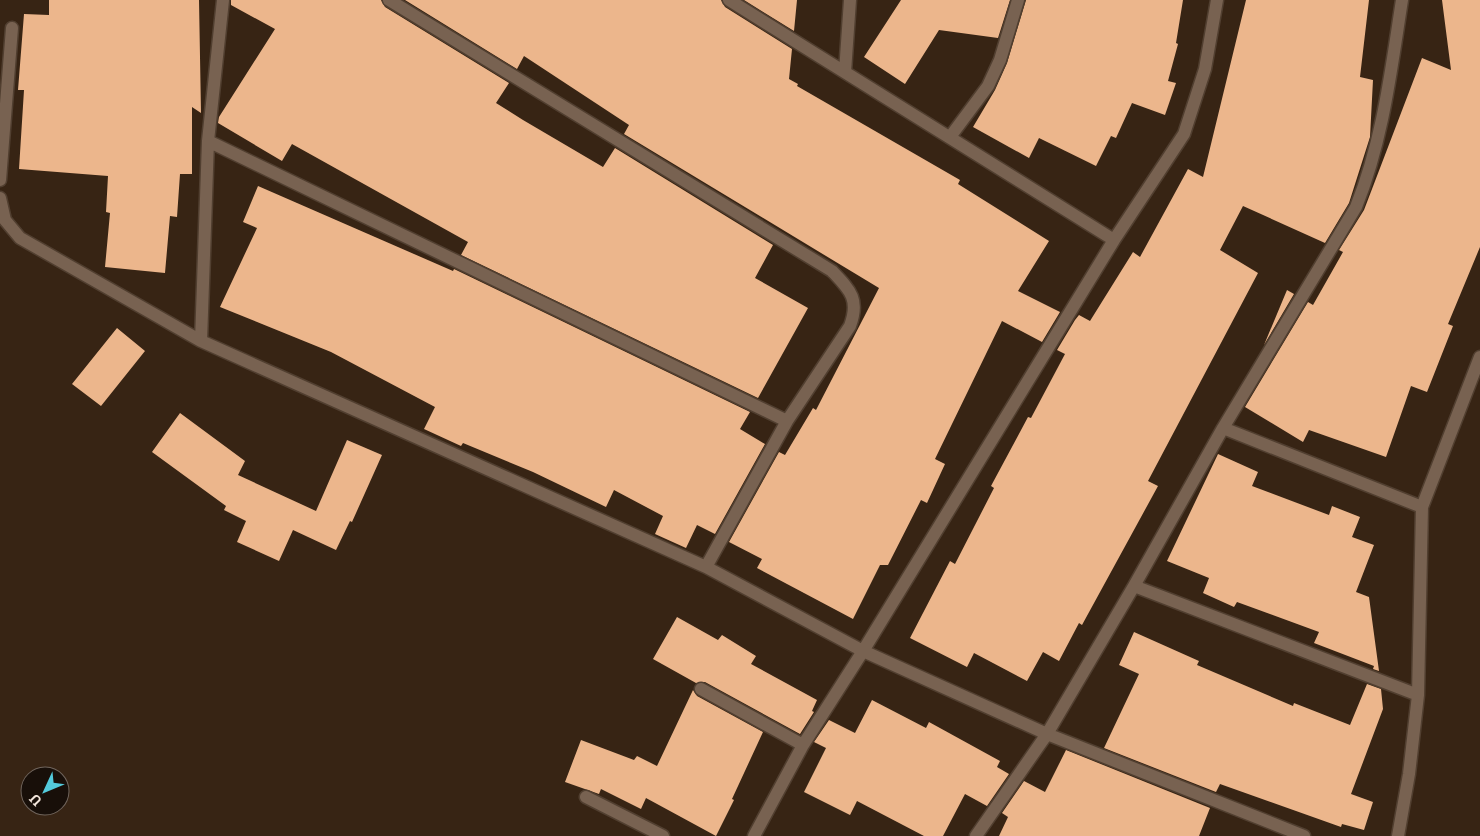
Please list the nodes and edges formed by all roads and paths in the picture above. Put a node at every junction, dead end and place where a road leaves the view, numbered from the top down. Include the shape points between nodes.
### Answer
1 (223, 0) edge
2 (389, 0) edge
3 (729, 0) edge
4 (850, 0) edge
5 (1018, 0) edge
6 (1218, 0) edge
7 (1402, 0) edge
8 (12, 28) dead end
9 (845, 72) junction
10 (950, 137) junction
11 (208, 141) junction
12 (0, 180) edge
13 (0, 198) edge
14 (1114, 240) junction
15 (201, 341) junction
16 (1480, 357) edge
17 (787, 421) junction
18 (1223, 428) junction
19 (1422, 507) junction
20 (706, 567) junction
21 (1134, 586) junction
22 (863, 651) junction
23 (702, 689) dead end
24 (1418, 695) junction
25 (1047, 734) junction
26 (803, 745) junction
27 (586, 797) dead end
28 (663, 836) edge
29 (754, 836) edge
30 (976, 836) edge
31 (1304, 836) edge
32 (1398, 836) edge

1 - 11 street
2 - 17 street via 832,271 849,289 855,312 850,326
3 - 9 street
4 - 9 street
5 - 10 street via 1000,60 988,86
6 - 14 street via 1205,69 1184,134
7 - 18 street via 1382,127 1371,170 1356,207
8 - 12 street
9 - 10 street
10 - 14 street
11 - 15 street
11 - 17 street
13 - 15 street via 5,220 20,238
14 - 22 street
15 - 20 street
16 - 19 street
17 - 20 street
18 - 19 street
18 - 21 street
19 - 24 street
20 - 22 street
21 - 24 street
21 - 25 street
22 - 25 street
22 - 26 street
23 - 26 street
24 - 32 street
25 - 30 street
25 - 31 street
26 - 29 street
27 - 28 street

